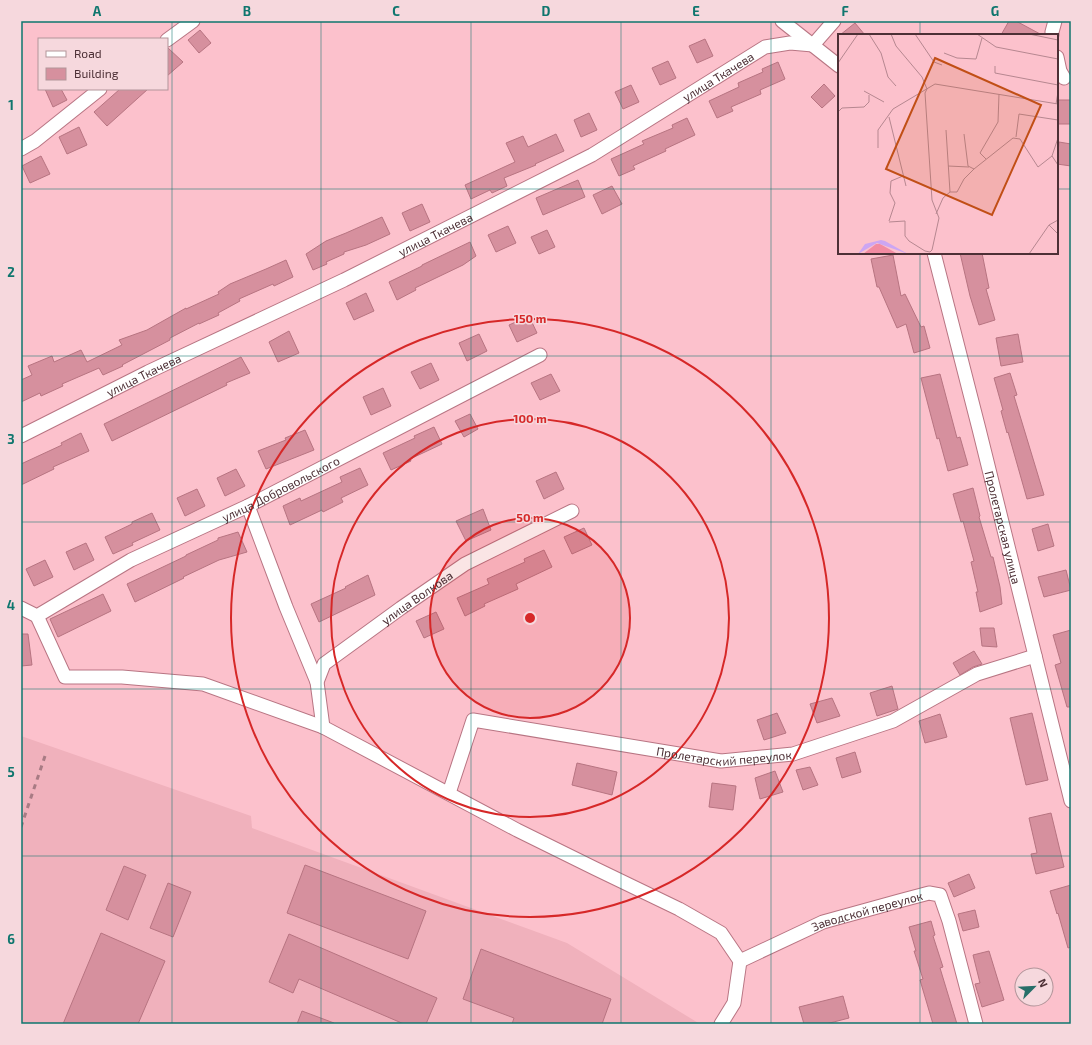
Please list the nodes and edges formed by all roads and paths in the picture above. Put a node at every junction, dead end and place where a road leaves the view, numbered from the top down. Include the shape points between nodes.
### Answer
1 (193, 21) edge
2 (782, 21) edge
3 (834, 21) edge
4 (1055, 21) edge
5 (1052, 34) edge
6 (168, 39) edge
7 (813, 46) junction
8 (1058, 62) edge
9 (838, 65) edge
10 (1064, 78) dead end
11 (99, 90) edge
12 (21, 149) edge
13 (934, 254) edge
14 (540, 355) dead end
15 (21, 436) edge
16 (248, 506) junction
17 (572, 511) dead end
18 (21, 608) edge
19 (37, 616) junction
20 (1035, 656) junction
21 (317, 682) junction
22 (323, 727) junction
23 (449, 793) junction
24 (1071, 801) edge
25 (740, 962) junction
26 (721, 1024) edge
27 (976, 1024) edge

1 - 6 street
2 - 7 street
3 - 7 street
4 - 5 street
7 - 9 street
7 - 15 street, улица Ткачева via 790,43 765,47 592,155 344,280 148,372
8 - 10 street
11 - 12 street via 35,141
13 - 20 street, Пролетарская улица
14 - 16 street, улица Добровольского
16 - 19 street, улица Добровольского via 131,560
16 - 21 street
17 - 21 street, улица Волкова via 465,564 324,664
18 - 19 street
19 - 22 street via 65,677 122,677 203,684
20 - 23 street, Пролетарский переулок via 977,674 893,720 793,754 721,761 473,720
20 - 24 street, Пролетарская улица
21 - 22 street, улица Волкова
22 - 23 street
23 - 25 street via 517,830 679,909 721,933
25 - 26 street via 734,1003
25 - 27 street, Заводской переулок via 823,922 929,893 940,895

